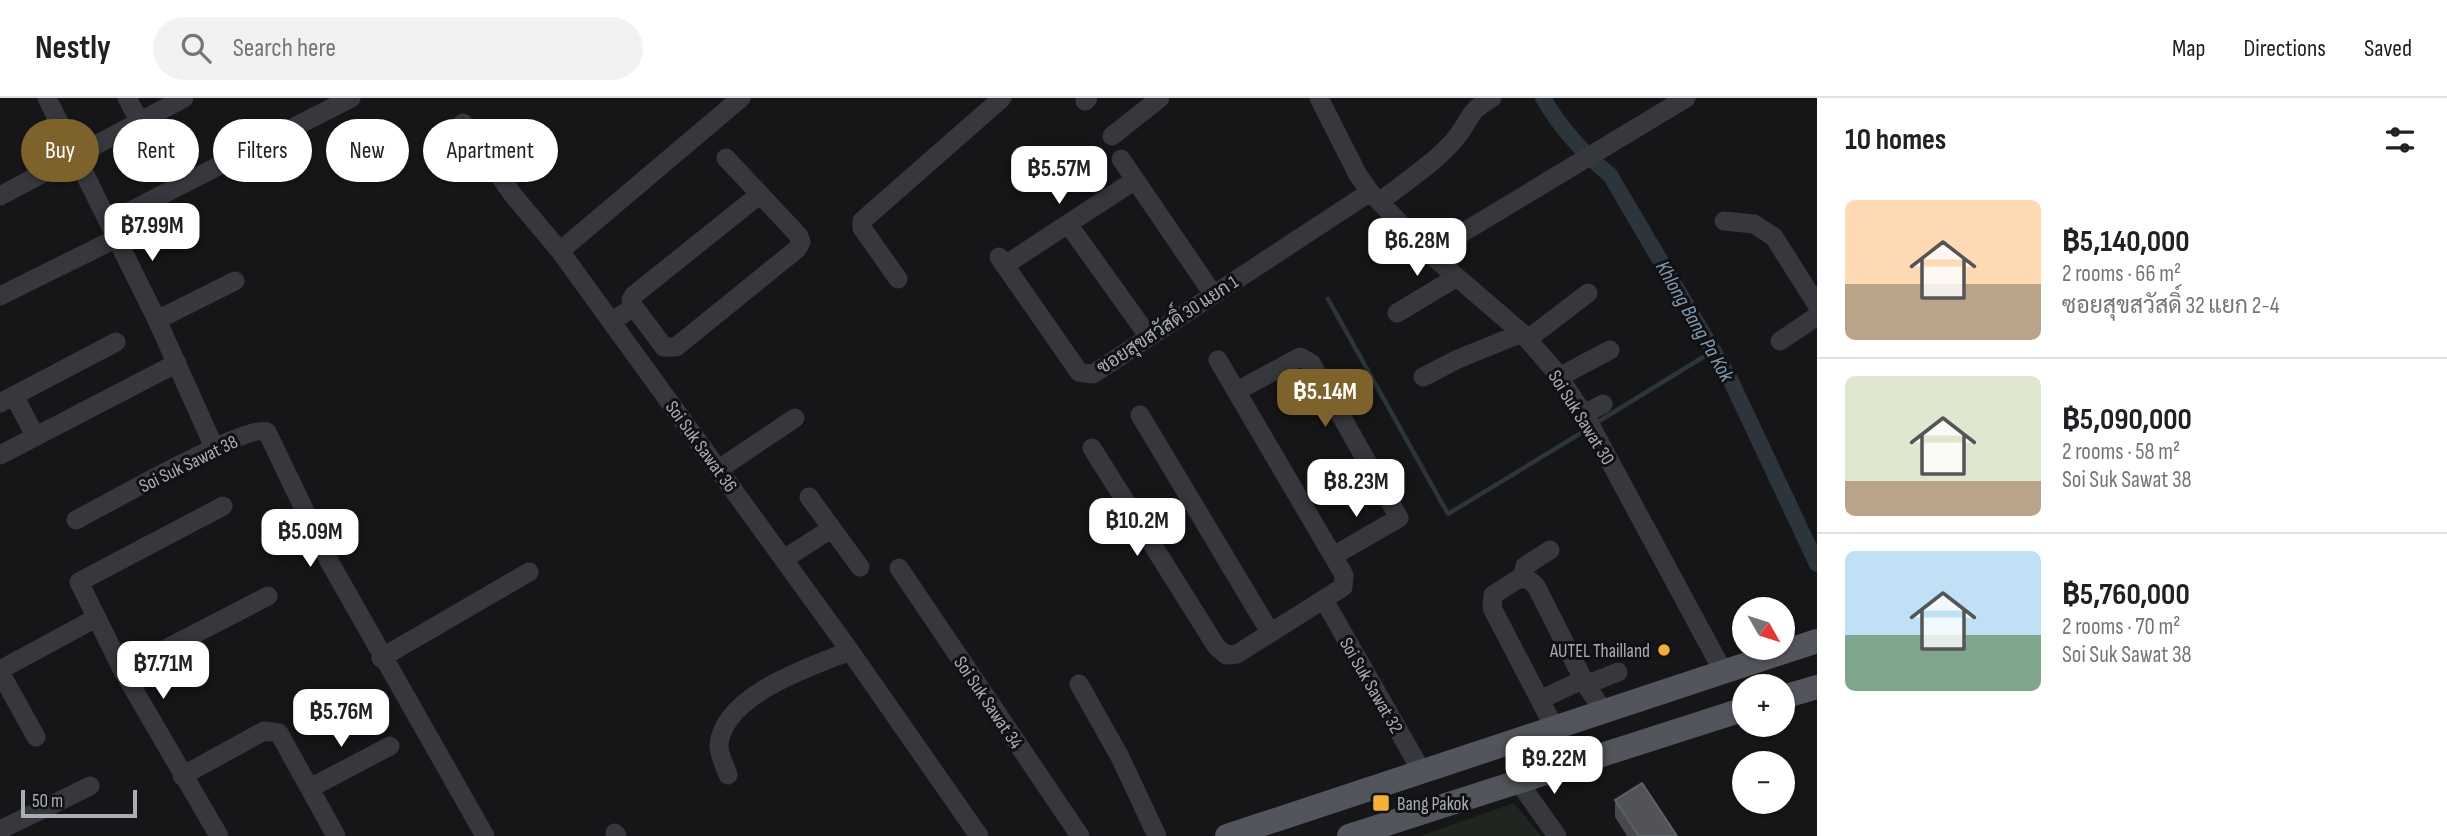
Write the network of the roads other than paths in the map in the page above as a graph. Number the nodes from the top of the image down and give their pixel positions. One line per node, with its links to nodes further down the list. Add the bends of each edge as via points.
1 (47, 98): 11 (street)
2 (127, 98): 12 (street)
3 (184, 98): 13 (street)
4 (351, 98): 26 (street)
5 (741, 98): 27 (street)
6 (1002, 98): 30 (street, via 862,221 862,228)
7 (1160, 98): 14 (street)
8 (1319, 98): 23 (street, Soi Suk Sawat 30, via 1358,175)
9 (1492, 98): 23 (street, ซอยสุขสวัสดิ์ 30 แยก 1, via 1466,118 1457,136 1439,154)
10 (1686, 98): 28 (street)
11 (57, 119)
12 (138, 119)
13 (146, 119)
14 (1112, 136)
15 (726, 158): 21 (street)
16 (1121, 159): 17 (street)
17 (1135, 180): 25 (street); 33 (street)
18 (27, 182): 22 (street)
19 (89, 182): 26 (street)
20 (504, 182): 27 (street, Soi Suk Sawat 36)
21 (759, 195): 36 (street, via 634,295); 36 (street, via 799,236 797,249 676,347 664,347)
22 (0, 196)
23 (1376, 197): 28 (street, Soi Suk Sawat 30); 33 (street, ซอยสุขสวัสดิ์ 30 แยก 1)
24 (1724, 221): 35 (street, via 1754,224 1774,237)
25 (1068, 224): 42 (street); 42 (street, ซอยสุขสวัสดิ์ 30 แยก 1, via 1002,261 1079,372 1093,374)
26 (113, 230): 34 (street); 39 (street)
27 (560, 251): 40 (street, Soi Suk Sawat 36)
28 (1429, 253): 29 (street, Soi Suk Sawat 30)
29 (1457, 277): 37 (street); 41 (street, Soi Suk Sawat 30)
30 (898, 279)
31 (235, 281): 39 (street)
32 (1588, 293): 41 (street)
33 (1213, 294): 42 (street, ซอยสุขสวัสดิ์ 30 แยก 1)
34 (0, 296)
35 (1817, 305)
36 (634, 307): 40 (street)
37 (1397, 313)
38 (1817, 316): 43 (street)
39 (157, 320): 47 (street)
40 (612, 321): 60 (street, Soi Suk Sawat 36)
41 (1525, 336): 48 (street, via 1458,359); 49 (street, Soi Suk Sawat 30)
42 (1149, 337)
43 (1780, 341)
44 (116, 342): 51 (street)
45 (1610, 350): 49 (street)
46 (1218, 360): 50 (street)
47 (177, 363): 56 (street); 57 (street)
48 (1423, 377)
49 (1559, 377): 55 (street, Soi Suk Sawat 30)
50 (1237, 391): 66 (street); 66 (street, via 1306,358 1399,518)
51 (7, 400): 56 (street)
52 (1603, 404): 55 (street)
53 (1140, 415): 75 (street)
54 (795, 418): 60 (street)
55 (1588, 422): 82 (street, Soi Suk Sawat 30)
56 (36, 436): 59 (street)
57 (214, 447): 63 (street, Soi Suk Sawat 38); 78 (street, Soi Suk Sawat 38, via 259,430 267,432)
58 (1091, 448): 75 (street, via 1216,646 1226,655 1237,654)
59 (0, 455)
60 (719, 469): 67 (street, Soi Suk Sawat 36)
61 (809, 497): 64 (street)
62 (223, 506): 74 (street, via 79,582)
63 (76, 520)
64 (831, 529): 67 (street); 68 (street)
65 (1550, 550): 71 (street, via 1525,566)
66 (1333, 556): 73 (street, via 1344,575 1343,587)
67 (784, 559): 77 (street, Soi Suk Sawat 36)
68 (860, 567)
69 (899, 568): 104 (street, Soi Suk Sawat 34)
70 (529, 572): 78 (street)
71 (1522, 579): 83 (street, via 1536,586); 87 (street, via 1493,595 1491,602)
72 (268, 596): 80 (street)
73 (1324, 600): 75 (street); 93 (street, Soi Suk Sawat 32)
74 (96, 618): 79 (street); 80 (street)
75 (1270, 632)
76 (1817, 641): 82 (main road)
77 (850, 651): 94 (street, via 746,700 725,722 718,746); 103 (street, Soi Suk Sawat 36)
78 (381, 658): 102 (street, Soi Suk Sawat 38)
79 (0, 671): 91 (street)
80 (123, 671): 95 (street)
81 (1618, 672): 83 (street)
82 (1724, 673): 88 (main road)
83 (1585, 682): 87 (street); 88 (street)
84 (1079, 684): 105 (street)
85 (1817, 687): 86 (main road)
86 (1795, 693)
87 (1540, 700): 90 (street)
88 (1604, 712): 90 (main road)
89 (1732, 713): 96 (main road)
90 (1554, 727): 93 (main road)
91 (36, 737)
92 (390, 746): 98 (street)
93 (1421, 770): 106 (main road)
94 (728, 775)
95 (182, 776): 98 (street, via 272,730 279,733); 100 (street)
96 (1518, 781): 107 (main road); 108 (street)
97 (90, 786): 99 (street)
98 (310, 788): 101 (street)
99 (0, 830)
100 (219, 836)
101 (336, 836)
102 (485, 836)
103 (979, 836)
104 (1080, 836)
105 (1157, 836)
106 (1227, 836)
107 (1349, 836)
108 (1557, 836)

